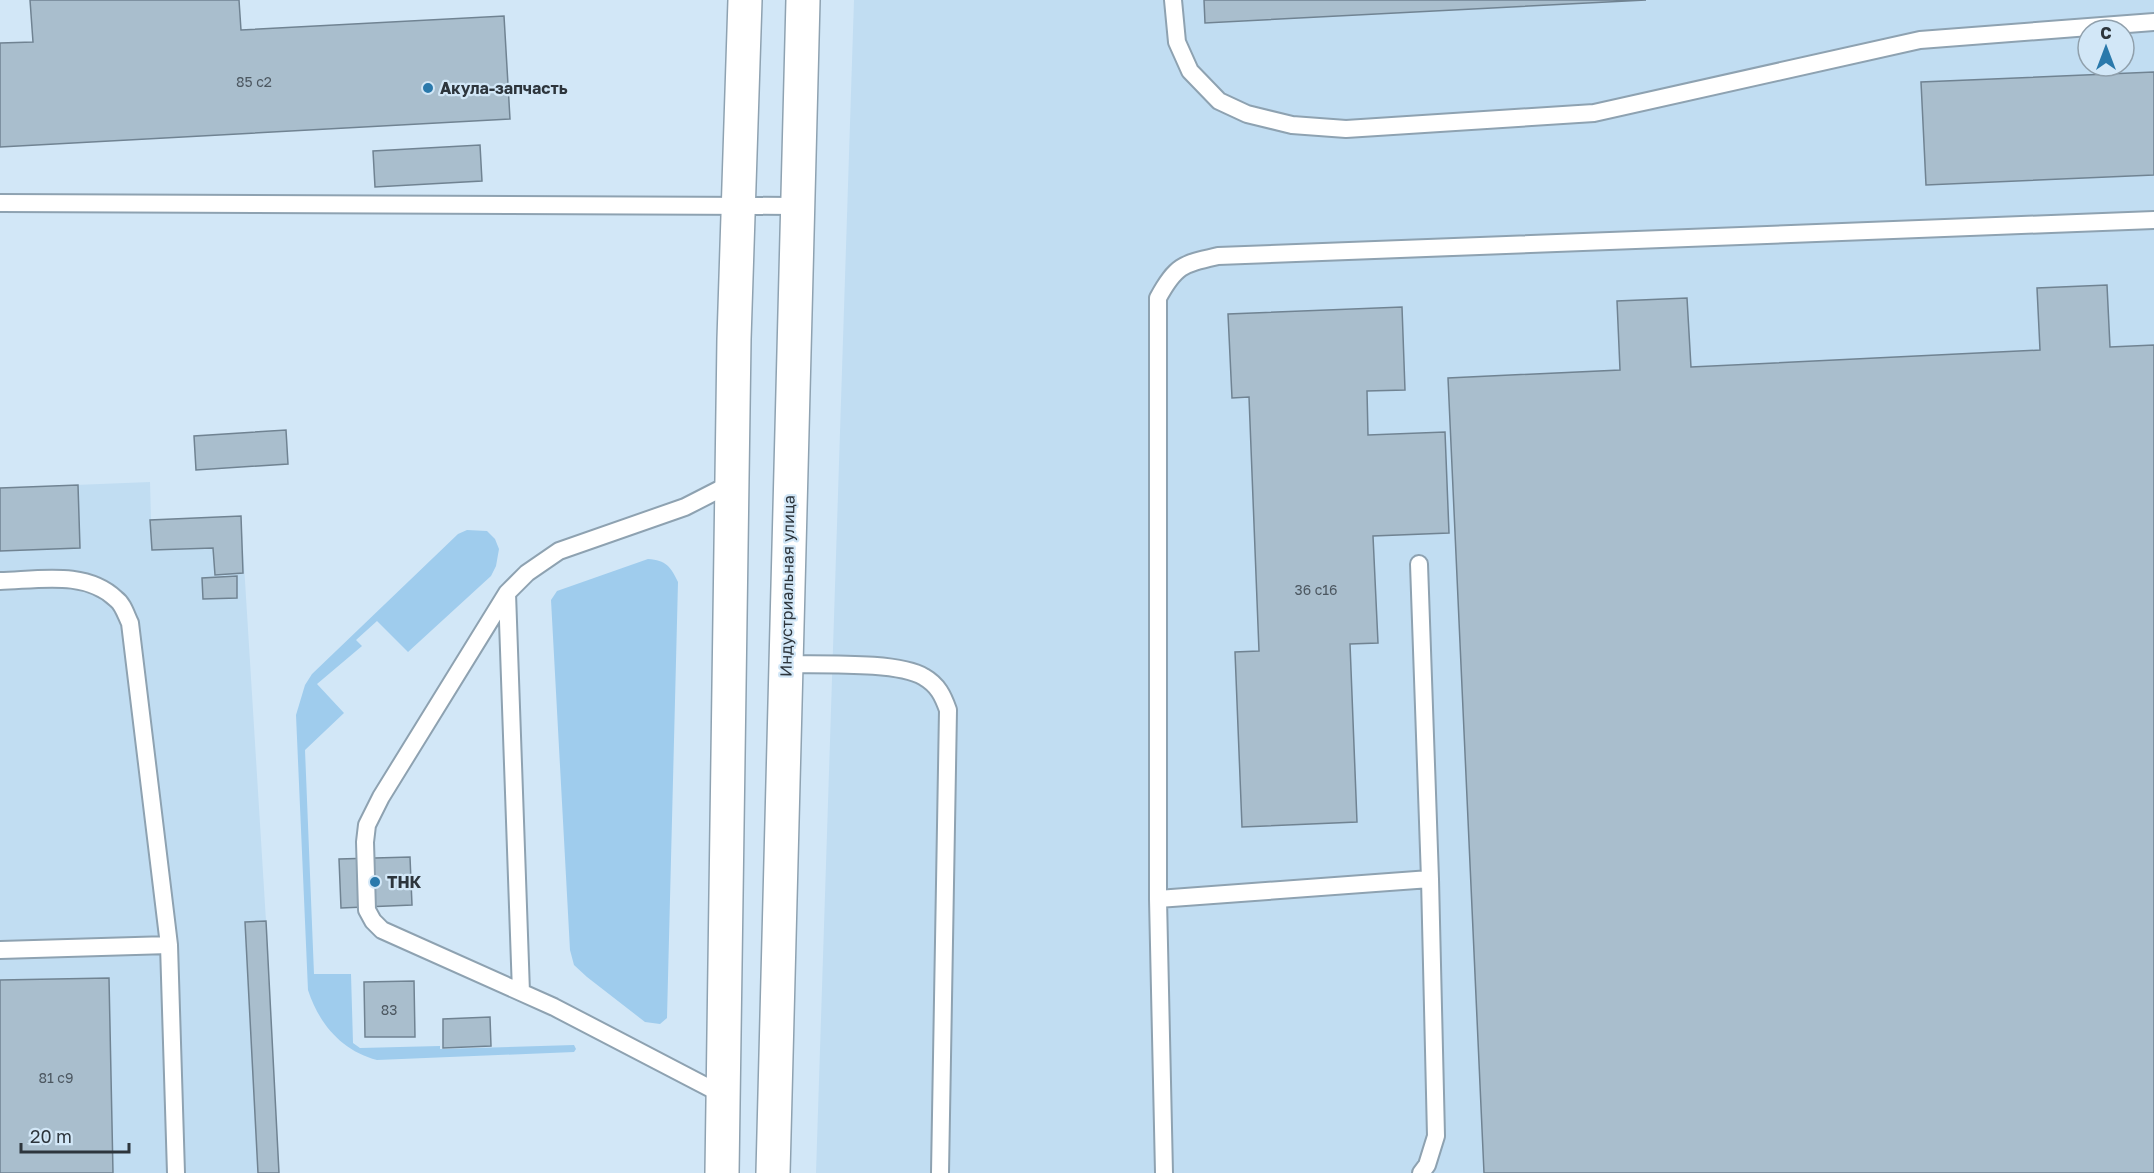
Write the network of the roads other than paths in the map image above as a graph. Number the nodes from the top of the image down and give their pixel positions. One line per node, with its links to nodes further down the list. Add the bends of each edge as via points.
1 (745, 0): 6 (main road)
2 (803, 0): 7 (main road, Индустриальная улица)
3 (1173, 0): 4 (lane, via 1177,42 1190,71 1219,101 1247,114 1292,125 1346,129 1594,112 1920,40)
4 (2154, 22)
5 (0, 203): 6 (lane)
6 (738, 206): 7 (lane); 9 (main road)
7 (796, 206): 13 (main road, Индустриальная улица)
8 (2154, 220): 15 (lane, via 1218,256 1185,264 1168,280 1158,298)
9 (732, 483): 12 (lane, via 685,507 559,551); 19 (main road)
10 (1419, 564): 14 (lane)
11 (0, 581): 16 (lane, via 81,581 102,588 118,600 130,623)
12 (507, 593): 18 (lane); 18 (lane, via 381,797 365,842 368,910 382,930)
13 (785, 664): 22 (main road, Индустриальная улица); 23 (lane, via 900,668 924,676 941,691 948,710)
14 (1430, 879): 15 (lane); 25 (lane, via 1436,1136)
15 (1158, 898): 24 (lane)
16 (169, 945): 17 (lane); 20 (lane)
17 (0, 950)
18 (522, 992): 19 (lane)
19 (723, 1095): 21 (main road)
20 (176, 1173)
21 (722, 1173)
22 (773, 1173)
23 (940, 1173)
24 (1164, 1173)
25 (1421, 1173)

